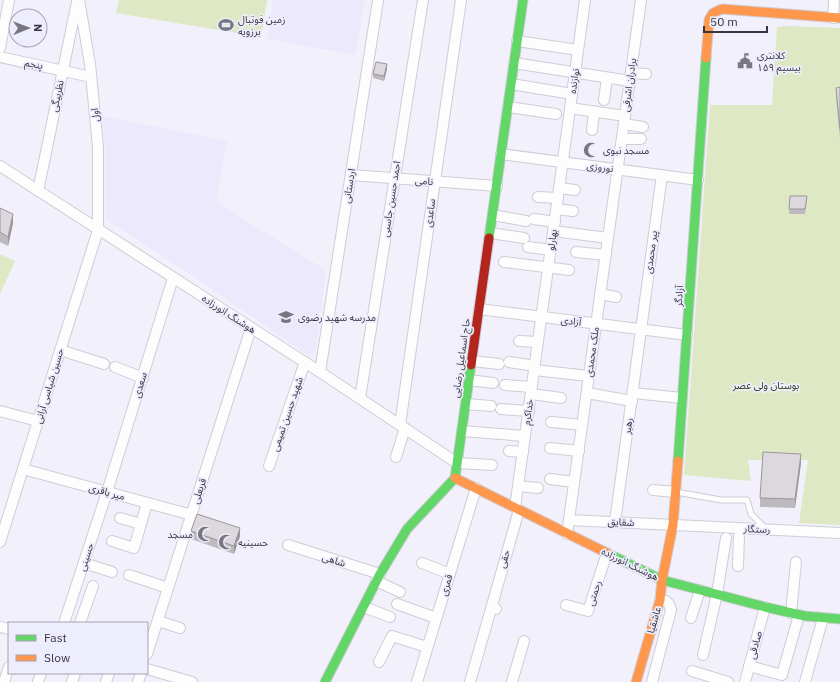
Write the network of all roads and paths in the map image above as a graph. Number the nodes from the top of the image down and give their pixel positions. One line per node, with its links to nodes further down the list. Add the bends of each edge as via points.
1 (9, 0): 12 (street)
2 (78, 0): 16 (street, نظربیگی); 19 (street, اول)
3 (378, 0): 38 (street, اردستانی)
4 (423, 0): 40 (street, احمد حسین جاسبی)
5 (461, 0): 42 (street, ساعدی)
6 (523, 0): 11 (main road, حاج اسماعیل رضایی)
7 (585, 0): 13 (street, نوازنده)
8 (641, 0): 20 (street, برادران اشرفی)
9 (834, 0): 10 (street)
10 (837, 18): 41 (main road, آزادگر, via 722,10 713,13 709,20)
11 (517, 41): 13 (street); 15 (main road, حاج اسماعیل رضایی)
12 (0, 48)
13 (578, 50): 17 (street, نوازنده)
14 (0, 57): 16 (street, پنجم)
15 (514, 63): 17 (street); 22 (main road, حاج اسماعیل رضایی)
16 (63, 70): 19 (street, پنجم); 46 (street, نظربیگی)
17 (575, 73): 21 (street); 23 (street, نوازنده)
18 (646, 74): 20 (street)
19 (91, 77): 52 (street, اول, via 98,146)
20 (630, 77): 21 (street); 29 (street, برادران اشرفی)
21 (607, 78): 24 (street)
22 (511, 84): 23 (street); 25 (main road, حاج اسماعیل رضایی)
23 (572, 94): 26 (street, نوازنده)
24 (604, 100)
25 (508, 108): 28 (street); 34 (main road, حاج اسماعیل رضایی)
26 (570, 108): 27 (street); 35 (street, نوازنده)
27 (594, 112): 29 (street); 31 (street)
28 (556, 114)
29 (624, 120): 30 (street); 32 (street, برادران اشرفی)
30 (643, 128)
31 (592, 130)
32 (622, 139): 33 (street); 37 (street, برادران اشرفی)
33 (641, 139)
34 (501, 154): 35 (street, نوروزی); 43 (main road, حاج اسماعیل رضایی)
35 (563, 162): 37 (street, نوروزی); 44 (street, بهارلو)
36 (0, 166): 46 (street, هوشنگ انورزاده)
37 (618, 169): 39 (street, نوروزی); 54 (street, ملک محمدی)
38 (351, 175): 40 (street, نامی); 78 (street, اردستانی)
39 (662, 175): 41 (street, نوروزی); 68 (street, پیر محمدی)
40 (395, 179): 42 (street, نامی); 87 (street, احمد حسین جاسبی)
41 (698, 180): 69 (main road, آزادگر)
42 (435, 181): 43 (street, نامی); 96 (street, ساعدی)
43 (497, 186): 50 (main road, حاج اسماعیل رضایی)
44 (559, 188): 45 (street); 48 (street, بهارلو)
45 (575, 190)
46 (38, 191): 52 (street, هوشنگ انورزاده)
47 (538, 197): 48 (street)
48 (557, 203): 49 (street); 51 (street, بهارلو)
49 (573, 211)
50 (493, 215): 51 (street); 53 (main road, حاج اسماعیل رضایی)
51 (554, 226): 54 (street); 55 (street, بهارلو)
52 (98, 230): 61 (street, هوشنگ انورزاده); 72 (street, حسین شیاسی آرانی)
53 (490, 233): 55 (street); 64 (main road, حاج اسماعیل رضایی)
54 (608, 238): 57 (street, ملک محمدی)
55 (551, 250): 59 (street, بهارلو)
56 (576, 252): 57 (street)
57 (606, 255): 62 (street, ملک محمدی)
58 (504, 262): 59 (street)
59 (548, 268): 60 (street); 65 (street, بهارلو)
60 (570, 270)
61 (173, 278): 67 (street, هوشنگ انورزاده); 80 (street, سعدی)
62 (600, 294): 63 (street); 66 (street, ملک محمدی)
63 (616, 297)
64 (479, 309): 65 (street, آزادی); 73 (main road, حاج اسماعیل رضایی)
65 (542, 317): 66 (street, آزادی); 71 (street, خداکرم)
66 (596, 324): 68 (street, آزادی); 79 (street, ملک محمدی)
67 (251, 328): 74 (street, هوشنگ انورزاده); 119 (street, قربعلی)
68 (641, 330): 69 (street, آزادی); 86 (street, رهبر)
69 (687, 336): 89 (main road, آزادگر)
70 (519, 341): 71 (street)
71 (538, 342): 77 (street, خداکرم)
72 (60, 350): 75 (street); 93 (street, حسین شیاسی آرانی)
73 (472, 361): 77 (street); 81 (main road, حاج اسماعیل رضایی)
74 (305, 362): 78 (street, هوشنگ انورزاده); 106 (street, شهید حسین تمیمی)
75 (104, 364)
76 (116, 367): 80 (street)
77 (535, 368): 79 (street); 84 (street, خداکرم)
78 (320, 372): 87 (street, هوشنگ انورزاده)
79 (589, 376): 85 (street, ملک محمدی)
80 (143, 378): 115 (street, سعدی)
81 (469, 380): 82 (street); 90 (main road, حاج اسماعیل رضایی)
82 (493, 383)
83 (505, 385): 84 (street)
84 (531, 390): 88 (street); 92 (street, خداکرم)
85 (587, 393): 86 (street); 95 (street, ملک محمدی)
86 (632, 397): 89 (street); 122 (street, رهبر)
87 (360, 398): 96 (street, هوشنگ انورزاده)
88 (561, 398)
89 (682, 398): 116 (main road, آزادگر)
90 (466, 404): 92 (street); 97 (main road, حاج اسماعیل رضایی)
91 (0, 411): 93 (street)
92 (529, 411): 98 (street, خداکرم)
93 (38, 422): 107 (street, حسین شیاسی آرانی)
94 (551, 422): 95 (street)
95 (582, 425): 101 (street, ملک محمدی)
96 (402, 427): 103 (street, ساعدی); 104 (street, هوشنگ انورزاده)
97 (462, 431): 98 (street); 104 (main road, حاج اسماعیل رضایی)
98 (525, 436): 102 (street, خداکرم)
99 (550, 448): 101 (street)
100 (509, 451): 102 (street)
101 (579, 451): 110 (street, ملک محمدی)
102 (523, 452): 111 (street, خداکرم)
103 (396, 457)
104 (458, 464): 105 (street); 108 (main road, حاج اسماعیل رضایی)
105 (492, 465)
106 (269, 466)
107 (23, 469): 115 (street, میر باقری); 130 (street, حسین شیاسی آرانی)
108 (456, 478): 112 (main road, هوشنگ انورزاده); 141 (main road, via 407,530)
109 (550, 479): 110 (street)
110 (574, 482): 121 (street, ملک محمدی)
111 (518, 486): 113 (street); 118 (street, خداکرم)
112 (476, 488): 118 (main road, هوشنگ انورزاده); 139 (street, قمری)
113 (538, 488)
114 (652, 490): 116 (street)
115 (107, 492): 117 (street, میر باقری); 135 (street, حسینی)
116 (676, 492): 124 (main road, آزادگر); 125 (lane, via 721,500 747,500 751,514)
117 (147, 503): 119 (street, میر باقری); 123 (street)
118 (517, 509): 127 (main road, هوشنگ انورزاده); 177 (street, حقی, via 494,609)
119 (192, 515): 144 (street, قربعلی)
120 (120, 518): 123 (street)
121 (569, 520): 122 (street, شقایق); 127 (street, ملک محمدی)
122 (615, 522): 124 (street, شقایق)
123 (141, 524): 129 (street, via 134,548)
124 (673, 525): 125 (street, رستگار); 142 (main road, آزادگر)
125 (767, 530): 126 (street, رستگار)
126 (840, 533)
127 (567, 534): 133 (main road, هوشنگ انورزاده)
128 (739, 536): 132 (street)
129 (112, 541)
130 (0, 542)
131 (288, 545): 141 (street, شاهی)
132 (738, 547): 137 (street); 147 (street, via 725,543)
133 (607, 553): 142 (main road, هوشنگ انورزاده); 150 (street, رحمتی, via 588,611)
134 (796, 562): 153 (street)
135 (84, 563): 138 (street); 160 (street, حسینی)
136 (422, 563): 139 (street)
137 (738, 566)
138 (112, 572)
139 (450, 574): 155 (street, قمری)
140 (129, 575): 144 (street)
141 (378, 578): 146 (street, شاهی); 151 (main road)
142 (662, 580): 145 (main road, هوشنگ انورزاده); 148 (main road, آزادگر)
143 (93, 586): 161 (street)
144 (168, 588): 159 (street, قربعلی)
145 (700, 590): 147 (main road, هوشنگ انورزاده); 156 (street)
146 (400, 592)
147 (717, 594): 152 (main road, هوشنگ انورزاده); 166 (street)
148 (660, 600): 179 (main road, عاشقیا); 180 (street, عاشقیا, via 669,604 670,610)
149 (397, 604): 155 (street)
150 (566, 605)
151 (364, 606): 154 (street); 175 (main road)
152 (765, 607): 153 (main road, هوشنگ انورزاده); 168 (street, صادقی)
153 (795, 614): 157 (main road, هوشنگ انورزاده); 168 (street, via 782,675)
154 (390, 617)
155 (436, 618): 164 (street, قمری)
156 (691, 618)
157 (823, 618): 158 (main road, هوشنگ انورزاده); 183 (street)
158 (840, 619)
159 (158, 621): 162 (street); 165 (street, قربعلی)
160 (64, 622)
161 (80, 622)
162 (180, 628)
163 (524, 641): 178 (street)
164 (427, 647): 167 (street, via 392,636); 176 (street, قمری)
165 (148, 651)
166 (703, 655)
167 (379, 662)
168 (749, 666): 182 (street, صادقی)
169 (148, 669): 172 (street)
170 (8, 670): 173 (street)
171 (692, 671): 181 (street)
172 (170, 679): 174 (street)
173 (4, 682)
174 (192, 682)
175 (325, 682)
176 (417, 682)
177 (470, 682)
178 (512, 682)
179 (636, 682)
180 (652, 682)
181 (728, 682)
182 (745, 682)
183 (805, 682)

